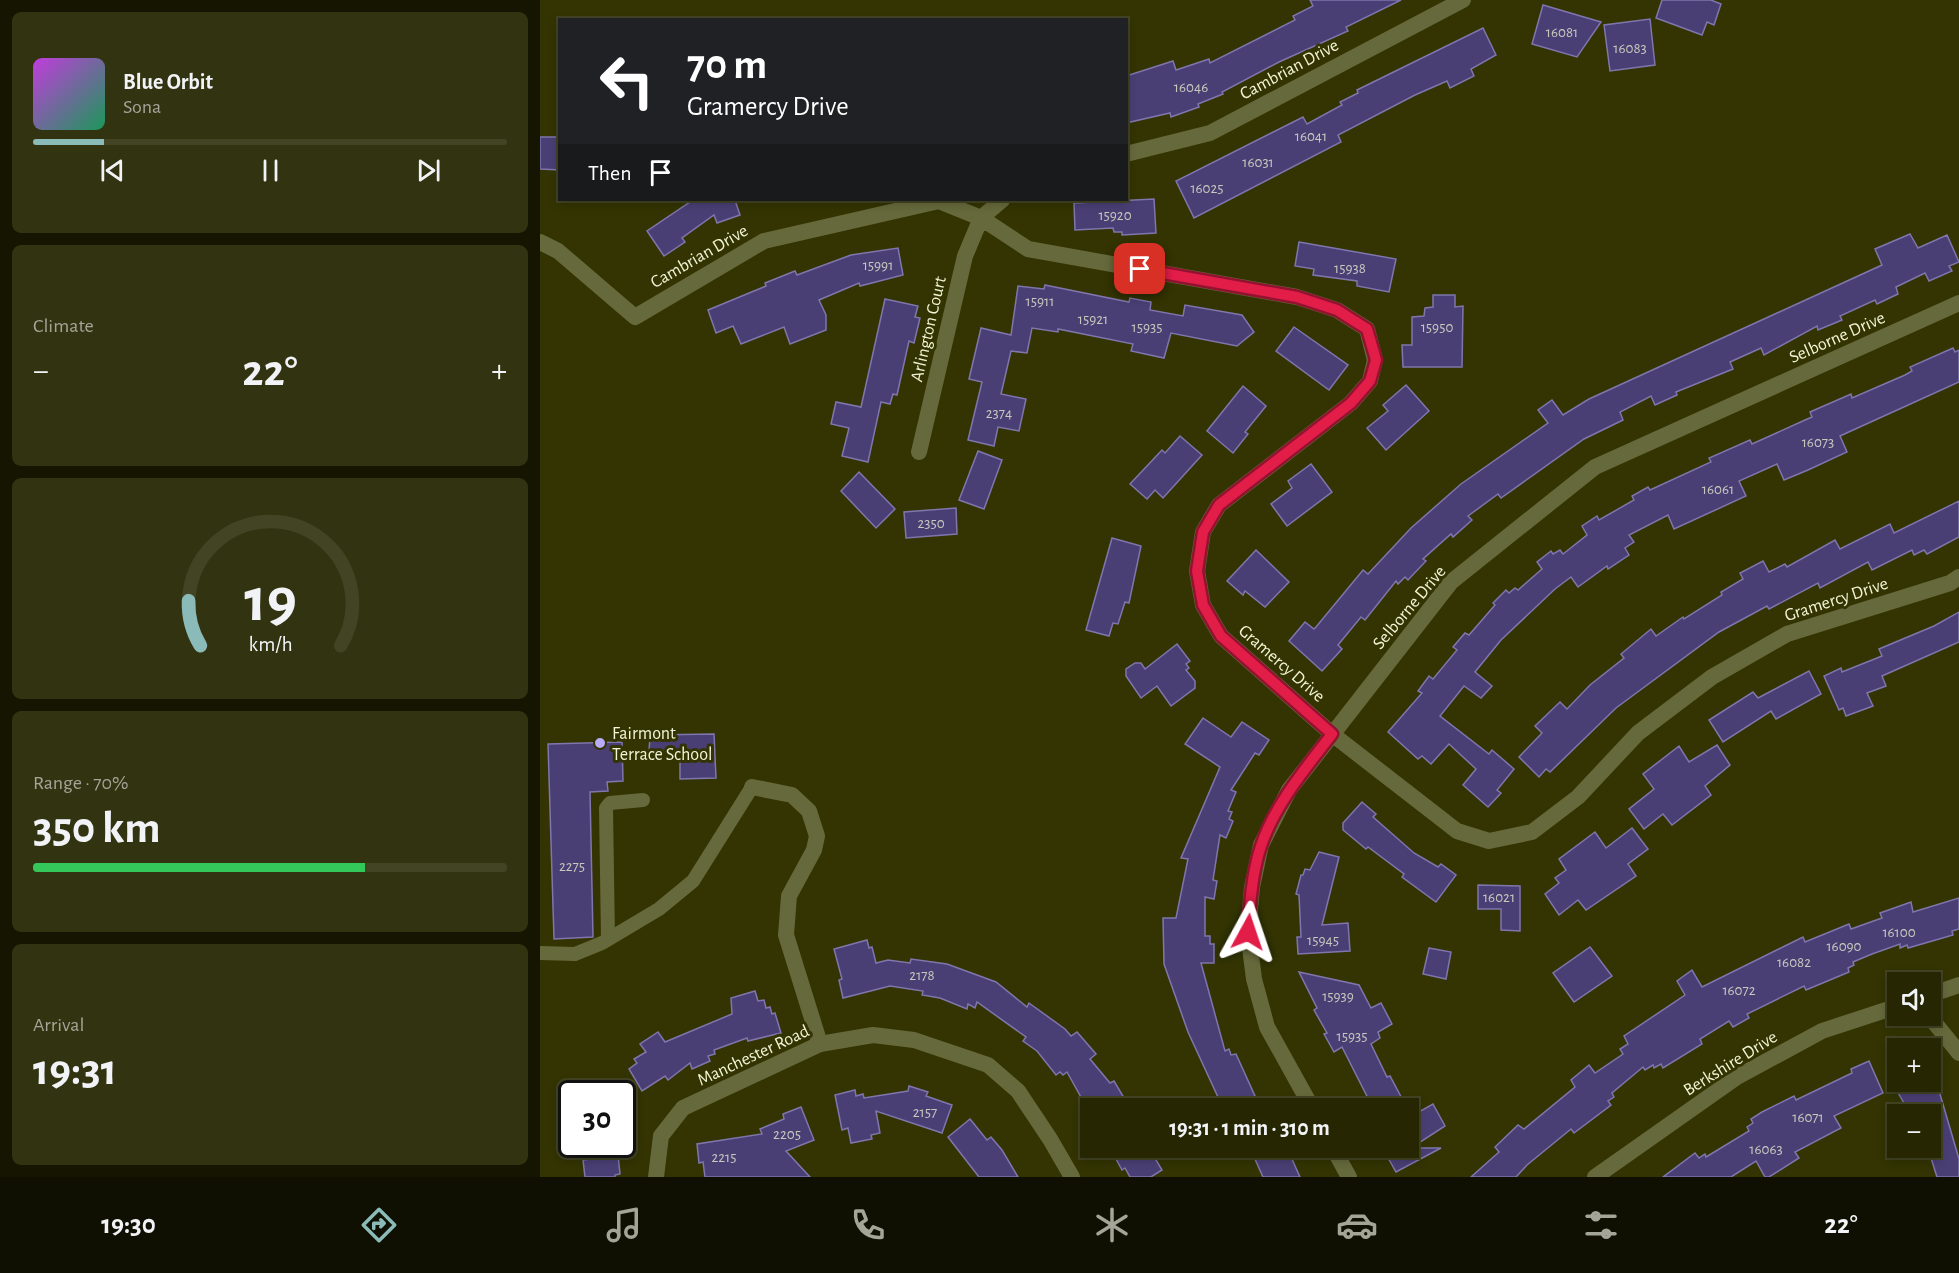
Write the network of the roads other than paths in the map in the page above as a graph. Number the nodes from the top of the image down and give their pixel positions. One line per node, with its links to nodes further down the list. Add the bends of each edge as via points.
1 (1462, 0): 2 (street, Cambrian Drive, via 1210,133)
2 (1128, 154)
3 (1001, 201): 4 (street)
4 (981, 218): 5 (street, Cambrian Drive, via 939,201 764,241 635,317 558,251); 7 (street, Arlington Court, via 965,256); 9 (street, Gramercy Drive, via 1028,249 1297,297 1337,310 1367,329 1376,360 1370,381 1351,403 1219,505 1203,532 1197,571 1203,605 1221,636)
5 (540, 242)
6 (1959, 303): 9 (street, Selborne Drive, via 1595,467 1452,582)
7 (919, 452)
8 (1959, 576): 9 (street, Gramercy Drive, via 1787,634 1712,677 1638,733 1578,797 1532,832 1489,841 1457,831)
9 (1332, 734): 20 (street, Selborne Drive, via 1289,790 1261,845 1248,932 1254,979 1267,1027)
10 (752, 787): 12 (lane, via 693,881 659,909); 18 (street, via 792,795 809,811 817,836 814,850 789,896 786,935)
11 (643, 800): 12 (lane, via 610,803 606,808)
12 (608, 939): 13 (lane, via 575,954)
13 (540, 952)
14 (1959, 985): 15 (street)
15 (1941, 991)
16 (1887, 1009): 25 (street, Berkshire Drive, via 1822,1030 1737,1077)
17 (1937, 1026): 19 (street)
18 (820, 1044): 22 (street, Manchester Road, via 683,1108 661,1136); 23 (street, Manchester Road, via 873,1035 914,1040 988,1065 1018,1091)
19 (1959, 1053)
20 (1306, 1098)
21 (1339, 1158): 24 (street)
22 (656, 1177)
23 (1071, 1177)
24 (1349, 1177)
25 (1595, 1177)

